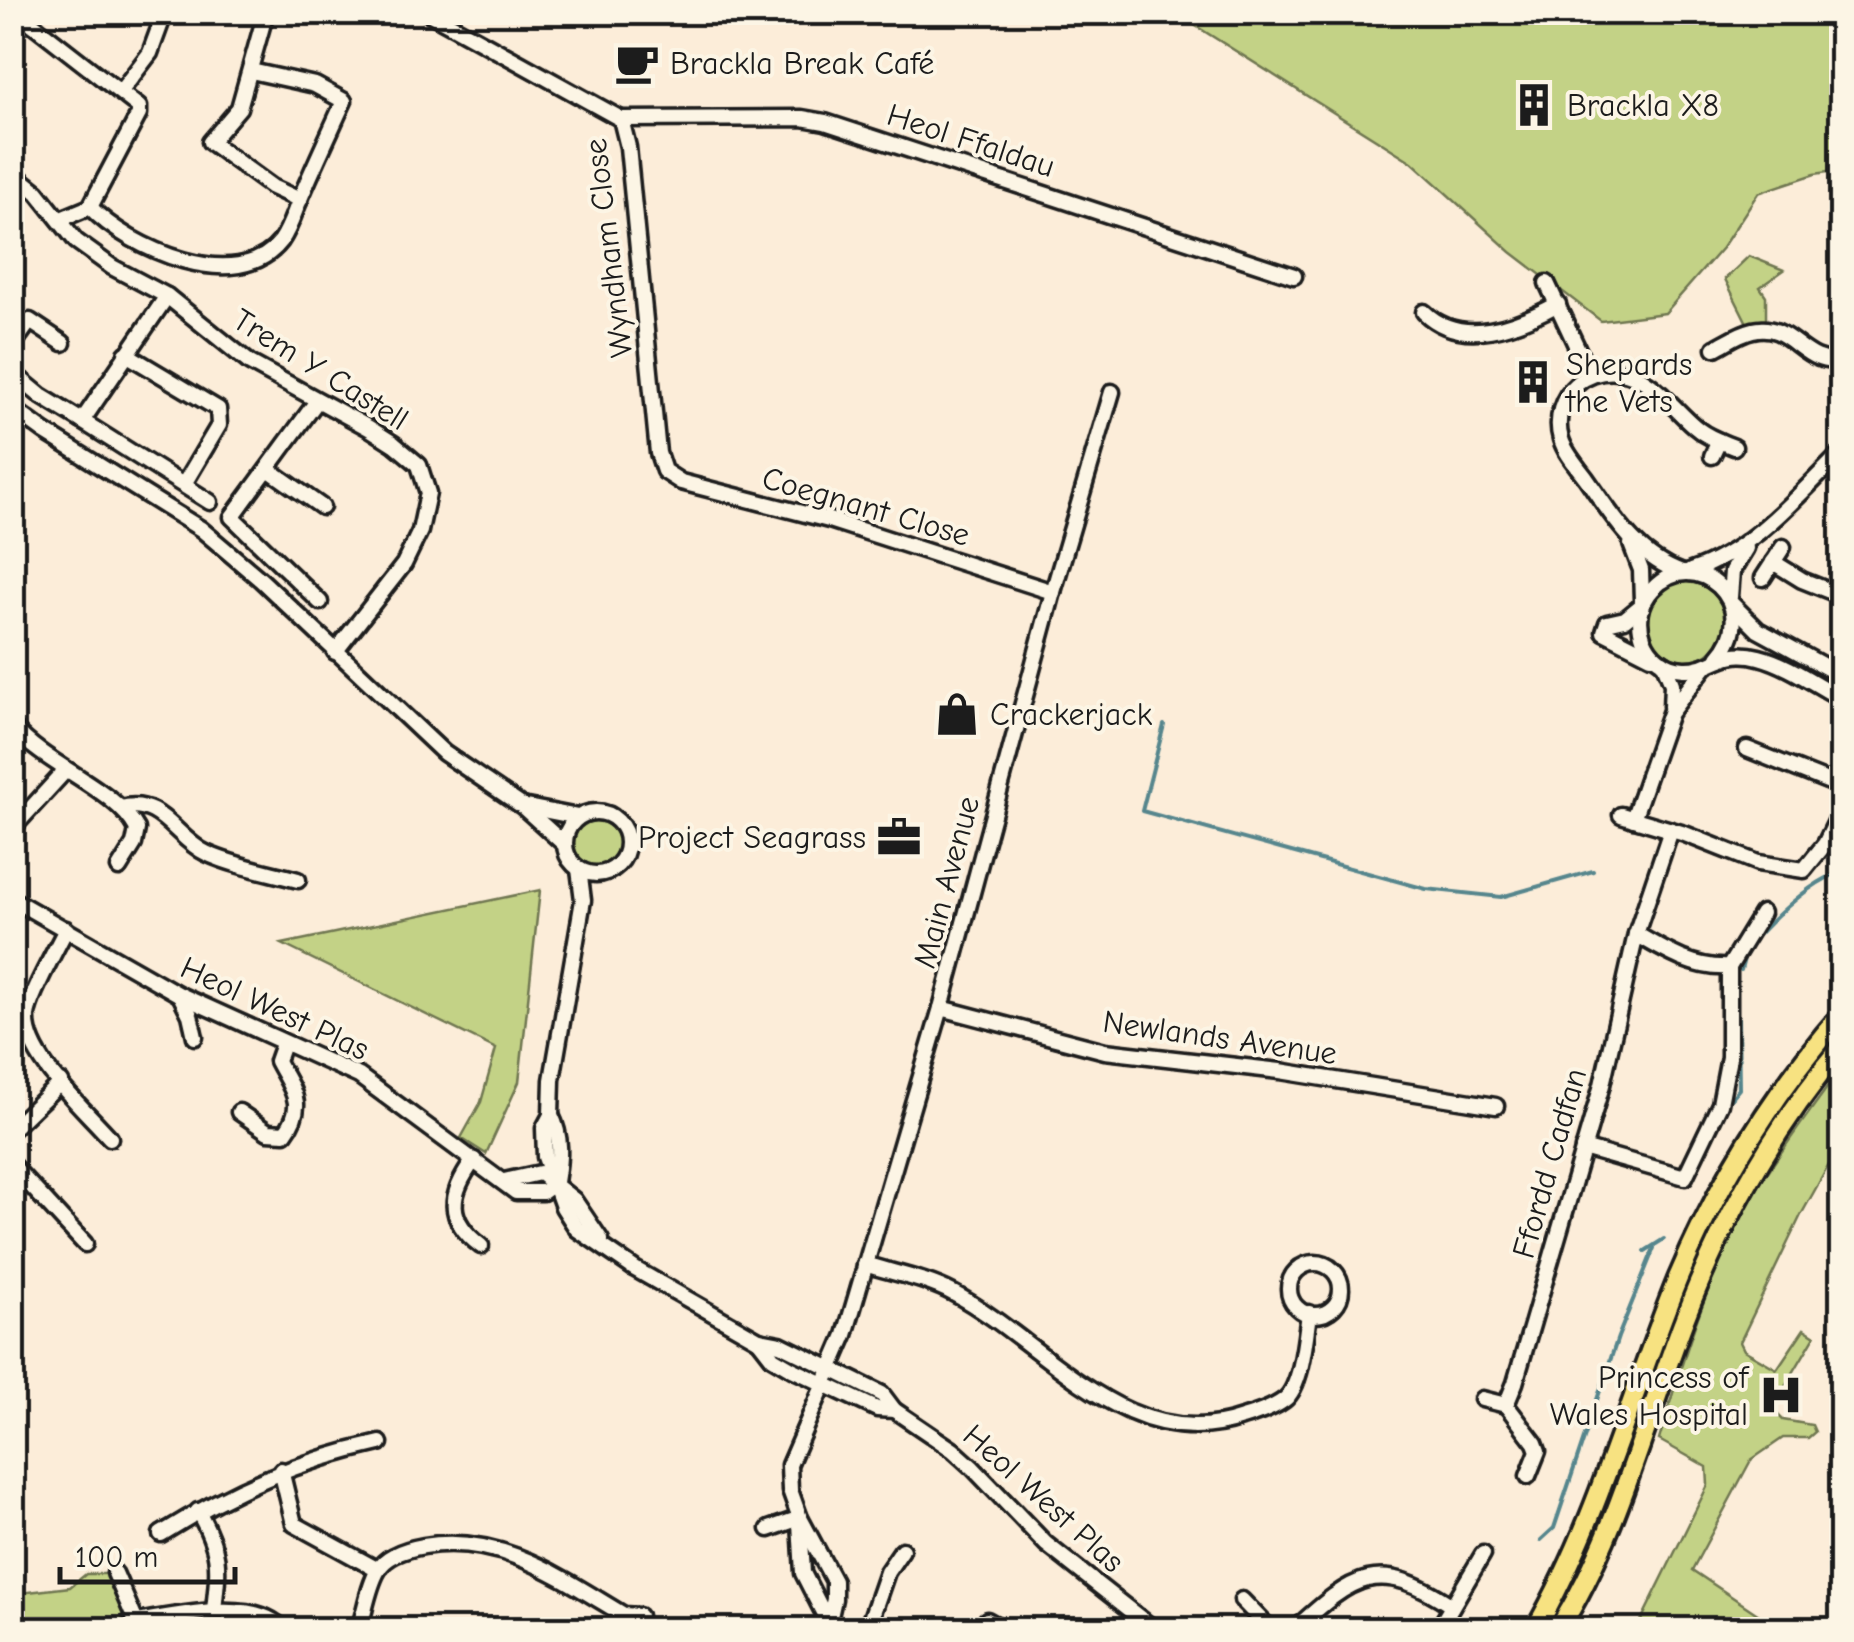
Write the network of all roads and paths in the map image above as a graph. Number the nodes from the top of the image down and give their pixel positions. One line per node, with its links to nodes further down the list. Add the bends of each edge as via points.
1 (18, 12): 6 (street)
2 (165, 12): 6 (street, via 150,53)
3 (266, 12): 5 (street)
4 (427, 12): 7 (street, Wyndham Close)
5 (251, 71): 9 (street, via 239,108 210,142); 9 (street, via 315,85 344,101)
6 (121, 91): 10 (street, via 139,114)
7 (621, 119): 12 (street, Heol Ffaldau, via 825,122); 31 (street, Wyndham Close)
8 (12, 172): 11 (street, Trem Y Castell)
9 (300, 200): 10 (street, via 271,252 200,266 115,230)
10 (90, 207): 11 (street)
11 (61, 219): 14 (street, Trem Y Castell, via 76,241)
12 (1294, 276)
13 (1547, 283): 15 (street)
14 (167, 296): 20 (street); 25 (street, Trem Y Castell, via 250,364)
15 (1558, 304): 16 (street, via 1505,329 1443,327); 23 (street)
16 (1424, 312)
17 (63, 343): 18 (street, via 30,321)
18 (12, 346)
19 (1724, 349): 21 (street, via 1752,330 1772,329 1814,358)
20 (126, 354): 27 (street); 32 (street, via 218,409 219,425)
21 (1842, 359)
22 (12, 372): 27 (street)
23 (1590, 375): 29 (street, via 1616,371 1641,380 1698,430 1726,444); 35 (street, via 1563,402 1561,439)
24 (1112, 392): 41 (street, Main Avenue)
25 (317, 400): 30 (street); 46 (street, Trem Y Castell, via 419,465 428,494 404,564)
26 (12, 408): 46 (street, via 201,529)
27 (82, 420): 32 (street)
28 (1842, 452): 36 (street)
29 (1712, 456)
30 (268, 470): 34 (street); 43 (street, via 232,516)
31 (664, 472): 41 (street, Coegnant Close)
32 (184, 484): 33 (street)
33 (210, 502)
34 (322, 507)
35 (1626, 534): 39 (street, via 1650,557); 45 (street, via 1640,570)
36 (1752, 539): 39 (street, via 1720,561); 44 (street, via 1732,571)
37 (1783, 547): 38 (street)
38 (1774, 562): 40 (street); 42 (street)
39 (1685, 573): 44 (street, via 1715,582); 45 (street, via 1660,582)
40 (1763, 578)
41 (1053, 592): 74 (street, Main Avenue)
42 (1842, 596)
43 (320, 602)
44 (1731, 602): 48 (street, via 1735,631); 49 (street, via 1758,630)
45 (1642, 605): 47 (street, via 1641,634); 47 (street, via 1604,632)
46 (335, 652): 56 (street, via 444,753)
47 (1660, 660): 48 (street, via 1684,669); 51 (street, via 1673,692)
48 (1714, 660): 50 (street, via 1762,658); 51 (street)
49 (1842, 676)
50 (1842, 699)
51 (1670, 713): 61 (street, via 1627,817)
52 (18, 739): 54 (street)
53 (1748, 749): 55 (street)
54 (65, 771): 57 (street); 60 (street)
55 (1842, 787)
56 (522, 806): 59 (street); 62 (street)
57 (120, 808): 63 (street, via 138,830); 66 (street, via 137,803 205,853)
58 (1842, 809): 61 (street, via 1804,870 1758,862)
59 (578, 817): 62 (street); 65 (street, via 608,814 623,828 623,858)
60 (12, 829)
61 (1671, 830): 71 (street, Ffordd Cadfan)
62 (564, 844): 64 (street)
63 (119, 868)
64 (579, 870): 65 (street); 68 (street)
65 (604, 873): 68 (street)
66 (298, 880)
67 (12, 899): 70 (street, Heol West Plas)
68 (582, 900): 87 (street, via 552,1080 560,1156)
69 (1762, 913): 72 (street)
70 (66, 929): 73 (street, Heol West Plas); 79 (street, via 26,1012 30,1039)
71 (1636, 934): 72 (street, via 1673,956); 84 (street, Ffordd Cadfan)
72 (1729, 967): 84 (street, via 1730,1057 1720,1104 1685,1177)
73 (180, 995): 76 (street); 77 (street, Heol West Plas)
74 (941, 1008): 80 (street, Newlands Avenue, via 1104,1051); 90 (street, Main Avenue)
75 (1842, 1014): 125 (main road, via 1742,1152 1699,1234 1565,1578)
76 (195, 1037)
77 (283, 1044): 81 (street, via 277,1062 298,1102 296,1118 285,1133 268,1132); 85 (street, Heol West Plas, via 359,1076)
78 (1842, 1047): 126 (main road, via 1758,1164 1723,1230 1580,1596)
79 (60, 1082): 82 (street); 83 (street)
80 (1496, 1106)
81 (238, 1112)
82 (12, 1130)
83 (111, 1136)
84 (1583, 1148): 96 (street, Ffordd Cadfan)
85 (474, 1160): 87 (street, Heol West Plas, via 504,1181 540,1173); 89 (street, via 456,1189 454,1208 466,1234)
86 (12, 1165): 88 (street)
87 (556, 1183): 92 (street, Heol West Plas, via 577,1228)
88 (85, 1245)
89 (482, 1246)
90 (866, 1264): 91 (street, via 951,1292 1114,1405 1151,1422 1216,1428 1287,1398); 93 (street, Main Avenue)
91 (1309, 1314)
92 (759, 1340): 93 (street, Heol West Plas); 94 (street, Heol West Plas, via 772,1358)
93 (831, 1368): 94 (street, Main Avenue); 97 (street, Heol West Plas, via 882,1394)
94 (824, 1383): 97 (street, Heol West Plas, via 877,1409); 102 (street, Main Avenue, via 789,1465)
95 (1482, 1400): 96 (street)
96 (1506, 1405): 100 (street, via 1538,1451)
97 (894, 1410): 121 (street, Heol West Plas, via 953,1450 1046,1544)
98 (380, 1444): 99 (street)
99 (281, 1470): 101 (street); 107 (street, via 294,1524)
100 (1528, 1476)
101 (198, 1511): 104 (street); 111 (street, via 216,1543)
102 (800, 1518): 103 (street); 113 (street, via 802,1573); 113 (street, via 834,1581)
103 (768, 1529)
104 (161, 1534)
105 (902, 1550): 118 (street)
106 (1483, 1554): 110 (street)
107 (378, 1570): 116 (street); 117 (street, via 410,1548 434,1544 509,1552 624,1615 639,1616)
108 (116, 1574): 112 (street)
109 (1242, 1600): 122 (street)
110 (1452, 1606): 123 (street, via 1423,1586 1373,1578 1334,1593); 124 (street)
111 (216, 1611): 112 (street); 114 (street); 115 (street, via 260,1615)
112 (136, 1626)
113 (828, 1626)
114 (217, 1630)
115 (284, 1630)
116 (359, 1630)
117 (640, 1630)
118 (867, 1630)
119 (982, 1630): 120 (street, via 987,1620)
120 (1005, 1630)
121 (1155, 1630)
122 (1271, 1630)
123 (1294, 1630)
124 (1438, 1630)
125 (1535, 1630)
126 (1558, 1630)

